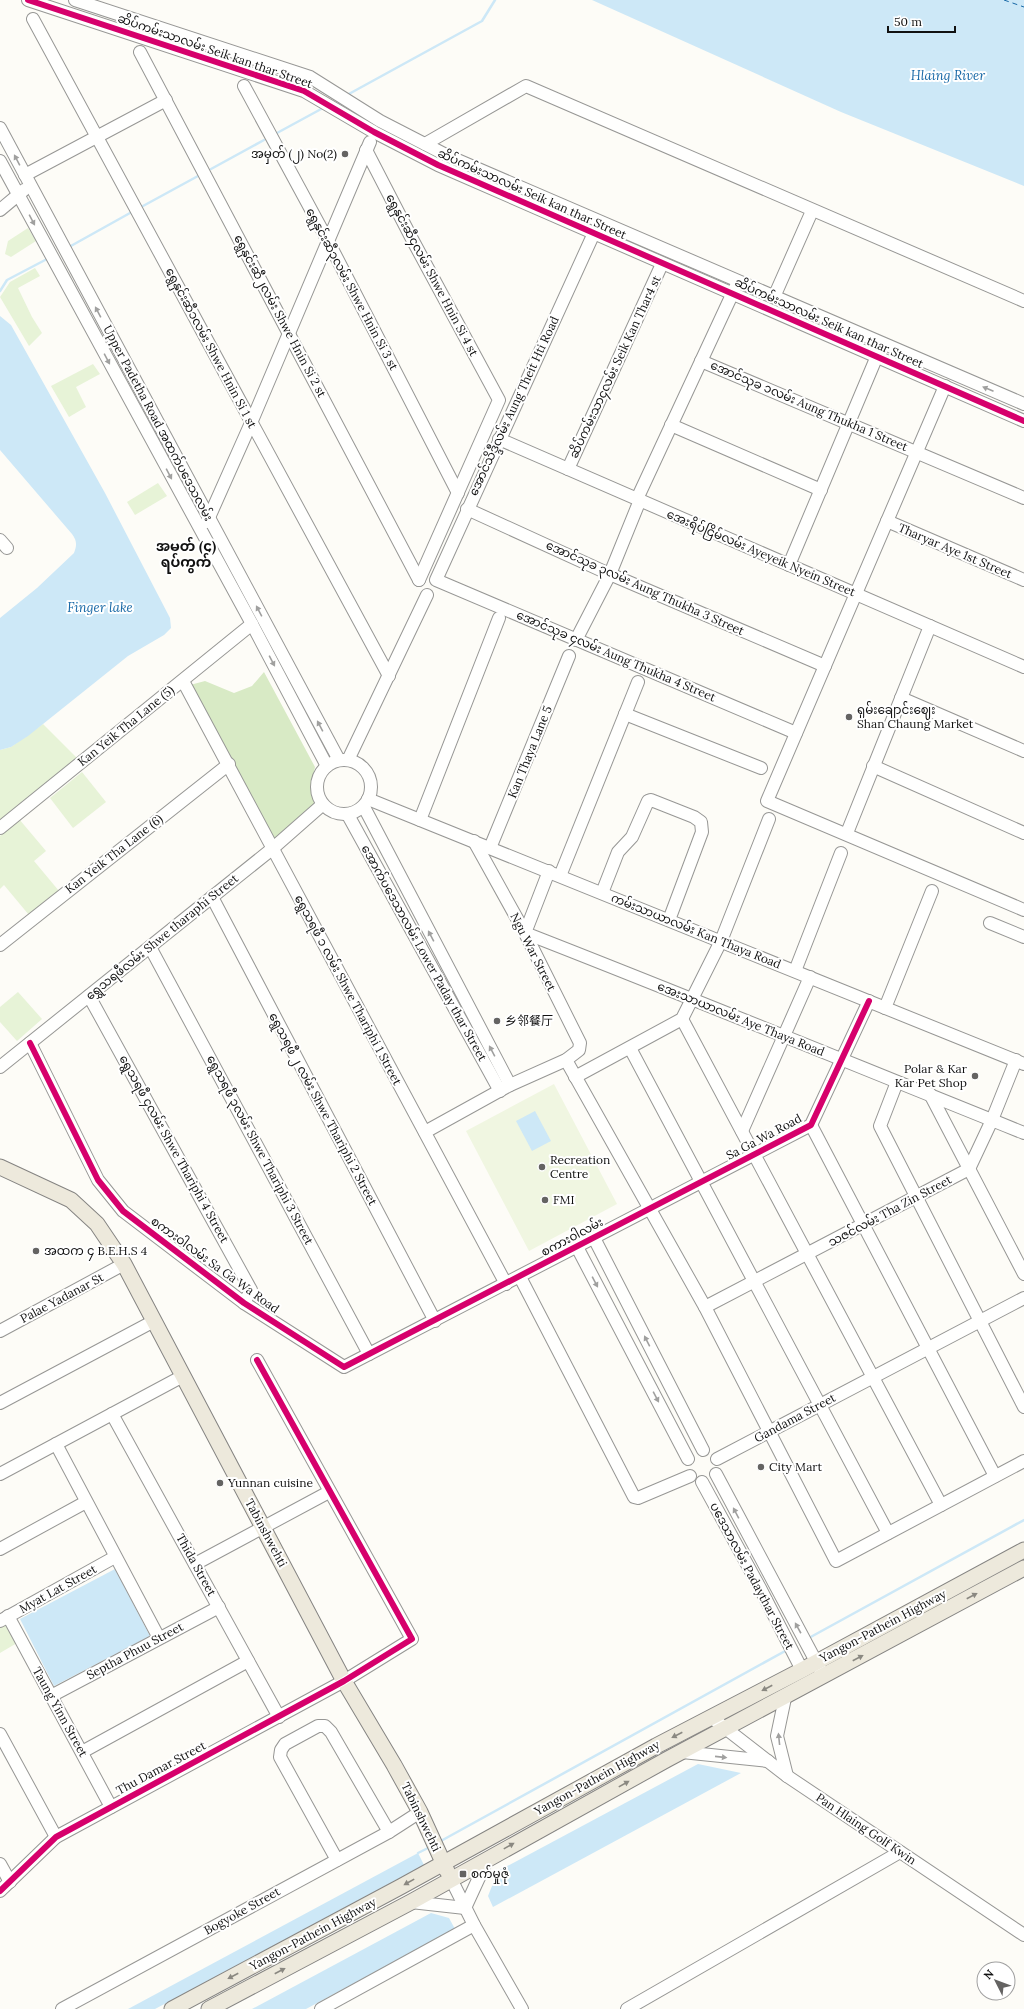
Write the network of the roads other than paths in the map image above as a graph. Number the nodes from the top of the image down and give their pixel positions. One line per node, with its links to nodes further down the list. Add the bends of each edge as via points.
1 (28, 0): 15 (street, ဆိပ်ကမ်းသာလမ်း Seik kan thar Street, via 304,91 374,132 438,165)
2 (75, 0): 9 (street, ဆိပ်ကမ်းသာလမ်း Seik kan thar Street, via 310,77 380,121)
3 (33, 19): 8 (street, ရွေနှင်းဆီ၁လမ်း Shwe Hnin Si 1 st)
4 (140, 52): 6 (street, ရွေနှင်းဆီ၂လမ်း Shwe Hnin Si 2 st)
5 (244, 86): 16 (street, ရွေနှင်းဆီ၃လမ်း Shwe Hnin Si 3 st)
6 (166, 100): 8 (street); 22 (street, ရွေနှင်းဆီ၂လမ်း Shwe Hnin Si 2 st)
7 (0, 128): 11 (street, Upper Padetha Road အထက်ပဒေသလမ်း, one-way to 7)
8 (97, 138): 11 (street); 28 (street, ရွေနှင်းဆီ၁လမ်း Shwe Hnin Si 1 st)
9 (424, 144): 14 (street, via 526,86); 18 (street, ဆိပ်ကမ်းသာလမ်း Seik kan thar Street)
10 (0, 161): 12 (street)
11 (27, 180): 12 (street); 39 (street, Upper Padetha Road အထက်ပဒေသလမ်း, one-way to 11)
12 (18, 195): 13 (street); 41 (street, one-way to 41)
13 (0, 210)
14 (812, 211): 20 (street); 21 (street)
15 (594, 233): 17 (street, ဆိပ်ကမ်းသာလမ်း Seik kan thar Street); 31 (street, အောင်သိဒ္ဒီလမ်း Aung Theit Hti Road)
16 (328, 241): 22 (street); 35 (street, ရွေနှင်းဆီ၃လမ်း Shwe Hnin Si 3 st); 35 (street, ရွေနှင်းဆီ၄လမ်း Shwe Hnin Si 4 st, via 368,146 412,239 500,400)
17 (662, 264): 19 (street, ဆိပ်ကမ်းသာလမ်း Seik kan thar Street); 33 (street, ဆိပ်ကမ်းသာ၄လမ်း Seik Kan Thar4 st)
18 (738, 281): 19 (street); 20 (street, ဆိပ်ကမ်းသာလမ်း Seik kan thar Street)
19 (733, 293): 23 (street, ဆိပ်ကမ်းသာလမ်း Seik kan thar Street); 24 (street)
20 (774, 296): 26 (street, ဆိပ်ကမ်းသာလမ်း Seik kan thar Street, one-way to 20)
21 (1024, 301)
22 (289, 332): 28 (street); 35 (street, ရွေနှင်းဆီ၂လမ်း Shwe Hnin Si 2 st, via 419,580)
23 (877, 356): 25 (street, ဆိပ်ကမ်းသာလမ်း Seik kan thar Street); 29 (street)
24 (701, 361): 29 (street, အောင်သုခ ၁လမ်း Aung Thukha 1 Street); 30 (street)
25 (945, 386): 27 (street, ဆိပ်ကမ်းသာလမ်း Seik kan thar Street); 32 (street)
26 (1024, 404)
27 (1024, 421)
28 (251, 423): 39 (street); 55 (street, ရွေနှင်းဆီ၁လမ်း Shwe Hnin Si 1 st)
29 (849, 423): 32 (street, အောင်သုခ ၁လမ်း Aung Thukha 1 Street); 34 (street)
30 (671, 425): 34 (street); 37 (street)
31 (499, 439): 33 (street, အေးရိပ်ငြိမ်လမ်း Ayeyeik Nyein Street); 38 (street, အောင်သိဒ္ဒီလမ်း Aung Theit Hti Road)
32 (916, 452): 36 (street, အောင်သုခ ၁လမ်း Aung Thukha 1 Street); 40 (street)
33 (568, 469): 37 (street, အေးရိပ်ငြိမ်လမ်း Ayeyeik Nyein Street)
34 (820, 490): 42 (street)
35 (458, 493)
36 (1024, 498)
37 (638, 500): 42 (street, အေးရိပ်ငြိမ်လမ်း Ayeyeik Nyein Street); 43 (street)
38 (467, 509): 43 (street, အောင်သုခ ၃လမ်း Aung Thukha 3 Street); 44 (street, အောင်သိဒ္ဒီလမ်း Aung Theit Hti Road)
39 (209, 517): 41 (street); 62 (street, Upper Padetha Road အထက်ပဒေသလမ်း, one-way to 39)
40 (887, 521): 45 (street, Tharyar Aye 1st Street); 47 (street)
41 (201, 534): 49 (street)
42 (789, 565): 47 (street, အေးရိပ်ငြိမ်လမ်း Ayeyeik Nyein Street)
43 (610, 574): 51 (street); 53 (street, အောင်သုခ ၃လမ်း Aung Thukha 3 Street)
44 (436, 580): 51 (street, အောင်သုခ ၄လမ်း Aung Thukha 4 Street)
45 (1024, 580)
46 (427, 594): 55 (street)
47 (856, 594): 50 (street, အေးရိပ်ငြိမ်လမ်း Ayeyeik Nyein Street); 53 (street)
48 (499, 618): 71 (street)
49 (252, 624): 56 (street, Kan Yeik Tha Lane (5)); 64 (street, one-way to 64)
50 (930, 626): 54 (street, အေးရိပ်ငြိမ်လမ်း Ayeyeik Nyein Street); 58 (street)
51 (576, 640): 60 (street, အောင်သုခ ၄လမ်း Aung Thukha 4 Street)
52 (569, 656): 76 (street, Kan Thaya Lane 5)
53 (824, 666): 60 (street)
54 (1024, 667)
55 (389, 676): 62 (street)
56 (183, 681): 63 (street, ရွေသရဖီ ၁ လမ်း Shwe Thariphi 1 Street); 72 (street, Kan Yeik Tha Lane (5))
57 (638, 682): 59 (street)
58 (901, 698): 61 (street); 65 (street)
59 (625, 714): 66 (street); 79 (street)
60 (796, 733): 73 (street, via 767,801)
61 (1024, 751)
62 (344, 760): 64 (street); 67 (street, via 358,763 370,778 372,787)
63 (229, 764): 77 (street, ရွေသရဖီ ၁ လမ်း Shwe Thariphi 1 Street); 89 (street, Kan Yeik Tha Lane (6))
64 (327, 766): 68 (street, via 317,782 317,792)
65 (874, 766): 73 (street); 74 (street)
66 (761, 768)
67 (366, 803): 69 (street); 71 (street, ကမ်းသာယာလမ်း Kan Thaya Road); 107 (street, အောက်ပဒေသာလမ်း Lower Paday thar Street, one-way to 67)
68 (322, 805): 69 (street, via 334,813); 77 (street, ရွှေသရဖီလမ်း Shwe tharaphi Street)
69 (348, 815): 107 (street, အောက်ပဒေသာလမ်း Lower Paday thar Street)
70 (769, 819): 88 (street)
71 (420, 820): 75 (street, ကမ်းသာယာလမ်း Kan Thaya Road)
72 (0, 828)
73 (847, 833): 83 (street)
74 (1024, 833)
75 (474, 841): 76 (street, ကမ်းသာယာလမ်း Kan Thaya Road); 86 (street, Ngu War Street)
76 (490, 848): 79 (street, ကမ်းသာယာလမ်း Kan Thaya Road)
77 (272, 849): 82 (street, ရွှေသရဖီလမ်း Shwe tharaphi Street); 112 (street, ရွေသရဖီ ၁ လမ်း Shwe Thariphi 1 Street)
78 (842, 853): 91 (street)
79 (554, 874): 81 (street, ကမ်းသာယာလမ်း Kan Thaya Road); 86 (street)
80 (932, 891): 96 (street)
81 (602, 893): 84 (street, ကမ်းသာယာလမ်း Kan Thaya Road); 84 (street, via 618,852 632,837 648,801 694,817 701,822 702,832)
82 (212, 897): 90 (street, ရွှေသရဖီလမ်း Shwe tharaphi Street); 133 (street, ရွေသရဖီ ၂ လမ်း Shwe Thariphi 2 Street)
83 (1024, 910)
84 (669, 920): 88 (street, ကမ်းသာယာလမ်း Kan Thaya Road)
85 (990, 922): 87 (street)
86 (525, 933): 94 (street, အေးသာယာလမ်း Aye Thaya Road); 102 (street, Ngu War Street, via 580,1043 579,1050)
87 (1024, 937)
88 (721, 941): 91 (street, ကမ်းသာယာလမ်း Kan Thaya Road); 94 (street)
89 (0, 945)
90 (150, 947): 93 (street, ရွှေသရဖီလမ်း Shwe tharaphi Street); 137 (street, ရွေသရဖီ ၃လမ်း Shwe Thariphi 3 Street)
91 (795, 971): 92 (street, ကမ်းသာယာလမ်း Kan Thaya Road)
92 (810, 977): 95 (street, ကမ်းသာယာလမ်း Kan Thaya Road); 98 (street)
93 (89, 996): 99 (street, ရွှေသရဖီလမ်း Shwe tharaphi Street); 130 (street, ရွေသရဖီ ၄လမ်း Shwe Thariphi 4 Street, via 251,1290)
94 (693, 999): 97 (street); 98 (street, အေးသာယာလမ်း Aye Thaya Road)
95 (869, 1001): 96 (street, ကမ်းသာယာလမ်း Kan Thaya Road); 101 (street, Sa Ga Wa Road)
96 (885, 1008): 103 (street, ကမ်းသာယာလမ်း Kan Thaya Road)
97 (682, 1019): 100 (street); 111 (street)
98 (784, 1037): 101 (street, အေးသာယာလမ်း Aye Thaya Road); 111 (street)
99 (30, 1043): 104 (street, ရွှေသရဖီလမ်း Shwe tharaphi Street); 130 (street, စကားဝါလမ်း Sa Ga Wa Road, via 98,1180 123,1211)
100 (630, 1048): 105 (street); 117 (street)
101 (842, 1059): 106 (street, အေးသာယာလမ်း Aye Thaya Road); 110 (street, Sa Ga Wa Road)
102 (566, 1060): 105 (street); 107 (street)
103 (1020, 1062): 109 (street)
104 (0, 1067)
105 (574, 1077): 119 (street)
106 (897, 1082): 108 (street, အေးသာယာလမ်း Aye Thaya Road); 118 (street, via 880,1126)
107 (505, 1088): 112 (street)
108 (930, 1094): 109 (street, အေးသာယာလမ်း Aye Thaya Road); 116 (street)
109 (992, 1120): 113 (street, အေးသာယာလမ်း Aye Thaya Road); 116 (street)
110 (811, 1125): 114 (street, Sa Ga Wa Road); 120 (street)
111 (742, 1131): 114 (street)
112 (425, 1132): 128 (street, ရွေသရဖီ ၁ လမ်း Shwe Thariphi 1 Street)
113 (1024, 1133)
114 (754, 1155): 117 (street, Sa Ga Wa Road); 123 (street)
115 (0, 1167): 124 (main road, Tabinshwehti, via 71,1200 97,1224)
116 (969, 1169): 118 (street, သဇင်လမ်း Tha Zin Street); 125 (street)
117 (701, 1182): 119 (street, Sa Ga Wa Road); 127 (street)
118 (916, 1197): 120 (street, သဇင်လမ်း Tha Zin Street); 134 (street)
119 (648, 1209): 121 (street, စကား၀ါလမ်း); 131 (street)
120 (863, 1225): 123 (street, သဇင်လမ်း Tha Zin Street); 136 (street)
121 (594, 1238): 122 (street, စကား၀ါလမ်း); 147 (street, one-way to 121)
122 (577, 1247): 126 (street, စကား၀ါလမ်း); 148 (street, one-way to 148)
123 (807, 1254): 127 (street, သဇင်လမ်း Tha Zin Street); 140 (street)
124 (124, 1264): 132 (main road, Tabinshwehti); 135 (street, Palae Yadanar St)
125 (1024, 1274)
126 (520, 1277): 128 (street, စကား၀ါလမ်း); 153 (street, via 634,1497 638,1498)
127 (754, 1282): 131 (street, သဇင်လမ်း Tha Zin Street); 142 (street)
128 (506, 1284): 133 (street, စကားဝါလမ်း Sa Ga Wa Road)
129 (1024, 1298): 134 (street, Gandama Street)
130 (244, 1303): 137 (street, စကားဝါလမ်း Sa Ga Wa Road, via 344,1367)
131 (705, 1307): 145 (street)
132 (154, 1321): 139 (main road, Tabinshwehti); 141 (street)
133 (435, 1321): 137 (street, စကားဝါလမ်း Sa Ga Wa Road)
134 (979, 1321): 136 (street, Gandama Street); 143 (street)
135 (0, 1331)
136 (928, 1348): 140 (street, Gandama Street); 154 (street)
137 (370, 1354)
138 (257, 1360): 156 (street)
139 (183, 1376): 144 (street); 159 (main road, Tabinshwehti)
140 (873, 1377): 142 (street, Gandama Street); 158 (street)
141 (0, 1403)
142 (820, 1405): 145 (street, Gandama Street); 160 (street)
143 (1024, 1407)
144 (112, 1414): 146 (street); 164 (street, Thida Street)
145 (770, 1431): 149 (street, Gandama Street); 160 (street, via 836,1561)
146 (56, 1444): 151 (street); 157 (street)
147 (703, 1450): 148 (street); 149 (street, via 711,1452)
148 (688, 1459): 153 (street, via 686,1467)
149 (717, 1459): 152 (street)
150 (1024, 1461): 154 (street)
151 (0, 1474)
152 (716, 1474): 155 (street); 170 (street, ပဒေသာလမ်း Padaythar Street, one-way to 152)
153 (690, 1476): 155 (street)
154 (995, 1476): 158 (street)
155 (702, 1482): 171 (street, ပဒေသာလမ်း Padaythar Street)
156 (329, 1492): 159 (street); 173 (street, Thu Damar Street, via 412,1639)
157 (86, 1502): 161 (street); 163 (street)
158 (941, 1505): 160 (street)
159 (263, 1527): 164 (street); 173 (main road, Tabinshwehti)
160 (888, 1533)
161 (0, 1549)
162 (1024, 1550): 170 (main road, Yangon-Pathein Highway)
163 (116, 1557): 167 (street, Myat Lat Street); 168 (street)
164 (195, 1564): 166 (street, Thida Street)
165 (1024, 1568): 172 (main road, Yangon-Pathein Highway, one-way to 165)
166 (219, 1607): 168 (street, Septha Phuu Street); 169 (street, Thida Street)
167 (4, 1618): 174 (street, Taung Yinn Street)
168 (159, 1638): 174 (street, Septha Phuu Street)
169 (248, 1661): 176 (street, Thida Street); 180 (street)
170 (816, 1662): 171 (main road, Yangon-Pathein Highway); 172 (street, ပဒေသာလမ်း Padaythar Street)
171 (802, 1670): 177 (main road, Yangon-Pathein Highway, one-way to 177)
172 (824, 1676): 175 (main road, Yangon-Pathein Highway)
173 (344, 1681): 176 (street, Thu Damar Street); 185 (main road, Tabinshwehti)
174 (51, 1696): 180 (street, Taung Yinn Street)
175 (784, 1698): 178 (main road, Yangon-Pathein Highway); 183 (street, one-way to 175, via 777,1736)
176 (279, 1717): 184 (street, Thu Damar Street)
177 (711, 1717): 178 (street, Pan Hlaing Golf Kwin); 191 (main road, Yangon-Pathein Highway, one-way to 191)
178 (727, 1729): 181 (main road, Yangon-Pathein Highway); 182 (street, Pan Hlaing Golf Kwin)
179 (0, 1734): 187 (street)
180 (82, 1752): 184 (street, Taung Yinn Street)
181 (682, 1752): 182 (street, one-way to 182); 189 (main road, Yangon-Pathein Highway, one-way to 181)
182 (769, 1761): 183 (street, Pan Hlaing Golf Kwin)
183 (788, 1776): 188 (street, Pan Hlaing Golf Kwin)
184 (111, 1807): 187 (street, Thu Damar Street)
185 (420, 1812): 186 (street, Bogyoke Street); 191 (main road, Tabinshwehti)
186 (389, 1832): 190 (street, Bogyoke Street); 190 (street, via 331,1732 325,1726 318,1726 285,1744 280,1757)
187 (56, 1837): 194 (street, Thu Damar Street)
188 (900, 1852): 199 (street, Pan Hlaing Golf Kwin); 205 (street)
189 (488, 1858): 193 (main road, Yangon-Pathein Highway); 197 (street)
190 (337, 1860): 200 (street, Bogyoke Street)
191 (444, 1863): 193 (main road, Tabinshwehti); 201 (main road, Yangon-Pathein Highway, one-way to 201)
192 (0, 1864): 194 (street)
193 (451, 1879): 196 (main road, Yangon-Pathein Highway); 197 (street)
194 (10, 1882): 195 (street, Thu Damar Street)
195 (0, 1892)
196 (411, 1902): 197 (street); 202 (main road, Yangon-Pathein Highway, one-way to 196)
197 (465, 1908): 198 (street)
198 (474, 1925): 203 (street); 204 (street)
199 (1024, 1935)
200 (62, 2009)
201 (172, 2009)
202 (208, 2009)
203 (321, 2009)
204 (522, 2009)
205 (627, 2009)

